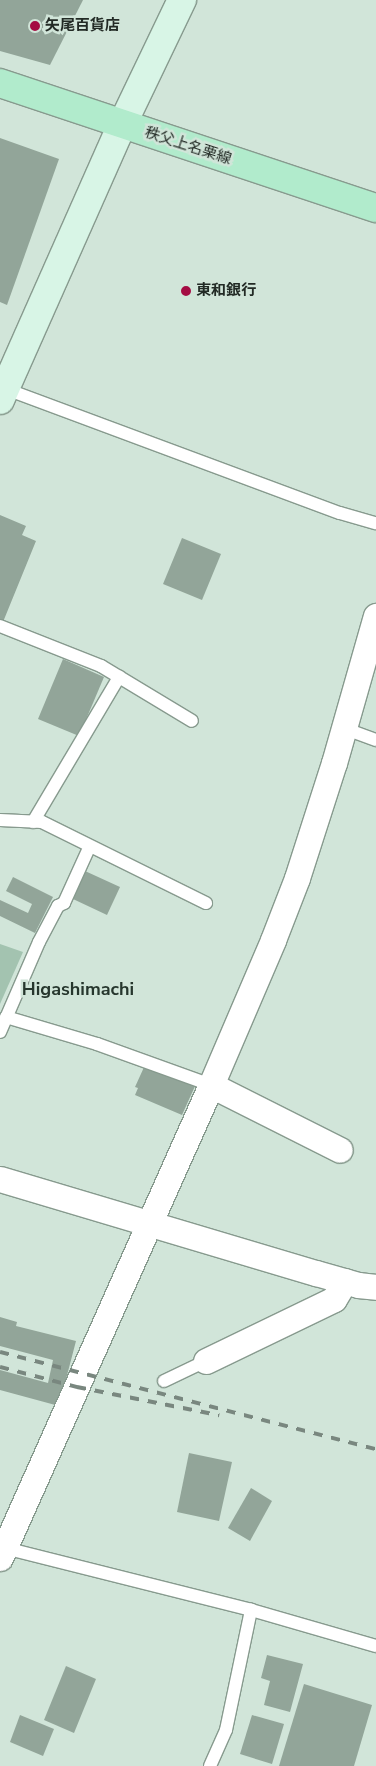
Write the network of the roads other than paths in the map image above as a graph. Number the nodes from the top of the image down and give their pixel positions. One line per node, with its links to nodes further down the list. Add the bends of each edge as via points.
1 (182, 0): 3 (street)
2 (0, 83): 3 (main road, 秩父上名栗線)
3 (122, 125): 4 (main road, 秩父上名栗線); 5 (street)
4 (376, 208)
5 (2, 392): 6 (lane)
6 (376, 523)
7 (376, 616): 11 (street)
8 (0, 626): 9 (lane, via 101,666)
9 (119, 677): 10 (lane); 14 (lane)
10 (192, 721)
11 (344, 728): 12 (lane); 19 (street, via 298,878)
12 (376, 740)
13 (0, 820): 14 (lane)
14 (34, 822): 15 (lane, via 42,822)
15 (89, 848): 16 (lane); 17 (lane, via 64,902 58,906 39,942)
16 (206, 903)
17 (6, 1017): 18 (lane); 19 (lane, via 97,1044)
18 (0, 1032)
19 (211, 1085): 20 (street); 22 (street)
20 (340, 1150)
21 (0, 1179): 22 (street)
22 (150, 1222): 23 (street); 27 (street)
23 (345, 1281): 24 (street); 25 (street, via 334,1298)
24 (376, 1287)
25 (206, 1362): 26 (lane)
26 (164, 1381)
27 (5, 1539): 28 (lane)
28 (251, 1610): 29 (lane); 30 (lane, via 226,1730)
29 (376, 1646)
30 (210, 1766)

